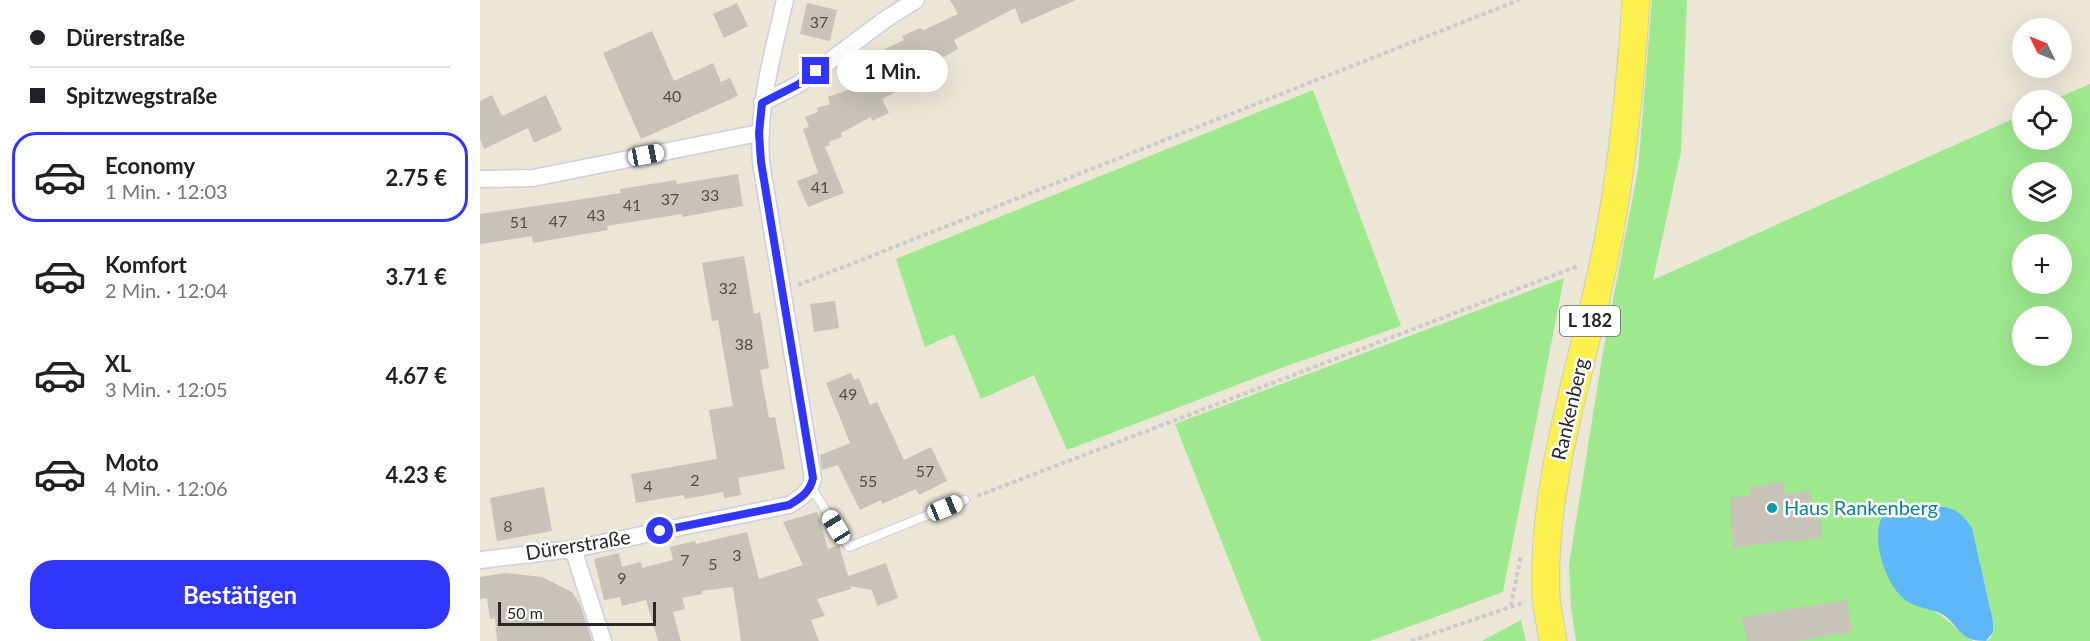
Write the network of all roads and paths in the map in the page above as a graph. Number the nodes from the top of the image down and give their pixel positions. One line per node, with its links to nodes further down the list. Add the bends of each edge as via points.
1 (785, 0): 5 (street)
2 (916, 0): 5 (street, via 799,84)
3 (1519, 0): 9 (path)
4 (1636, 0): 14 (main road, Rankenberg / L 182, via 1631,77 1610,231 1556,473 1547,547)
5 (762, 103): 6 (street)
6 (759, 133): 7 (street, via 533,178); 9 (street)
7 (480, 179)
8 (1578, 266): 11 (path)
9 (783, 291): 10 (street, via 813,478)
10 (811, 487): 11 (lane, via 849,548); 12 (street, Dürerstraße, via 789,505)
11 (965, 500)
12 (573, 549): 13 (street, Dürerstraße); 15 (street)
13 (480, 560)
14 (1546, 598): 16 (path, via 1510,606); 17 (main road, Rankenberg / L 182)
15 (603, 641)
16 (1411, 641)
17 (1553, 641)

